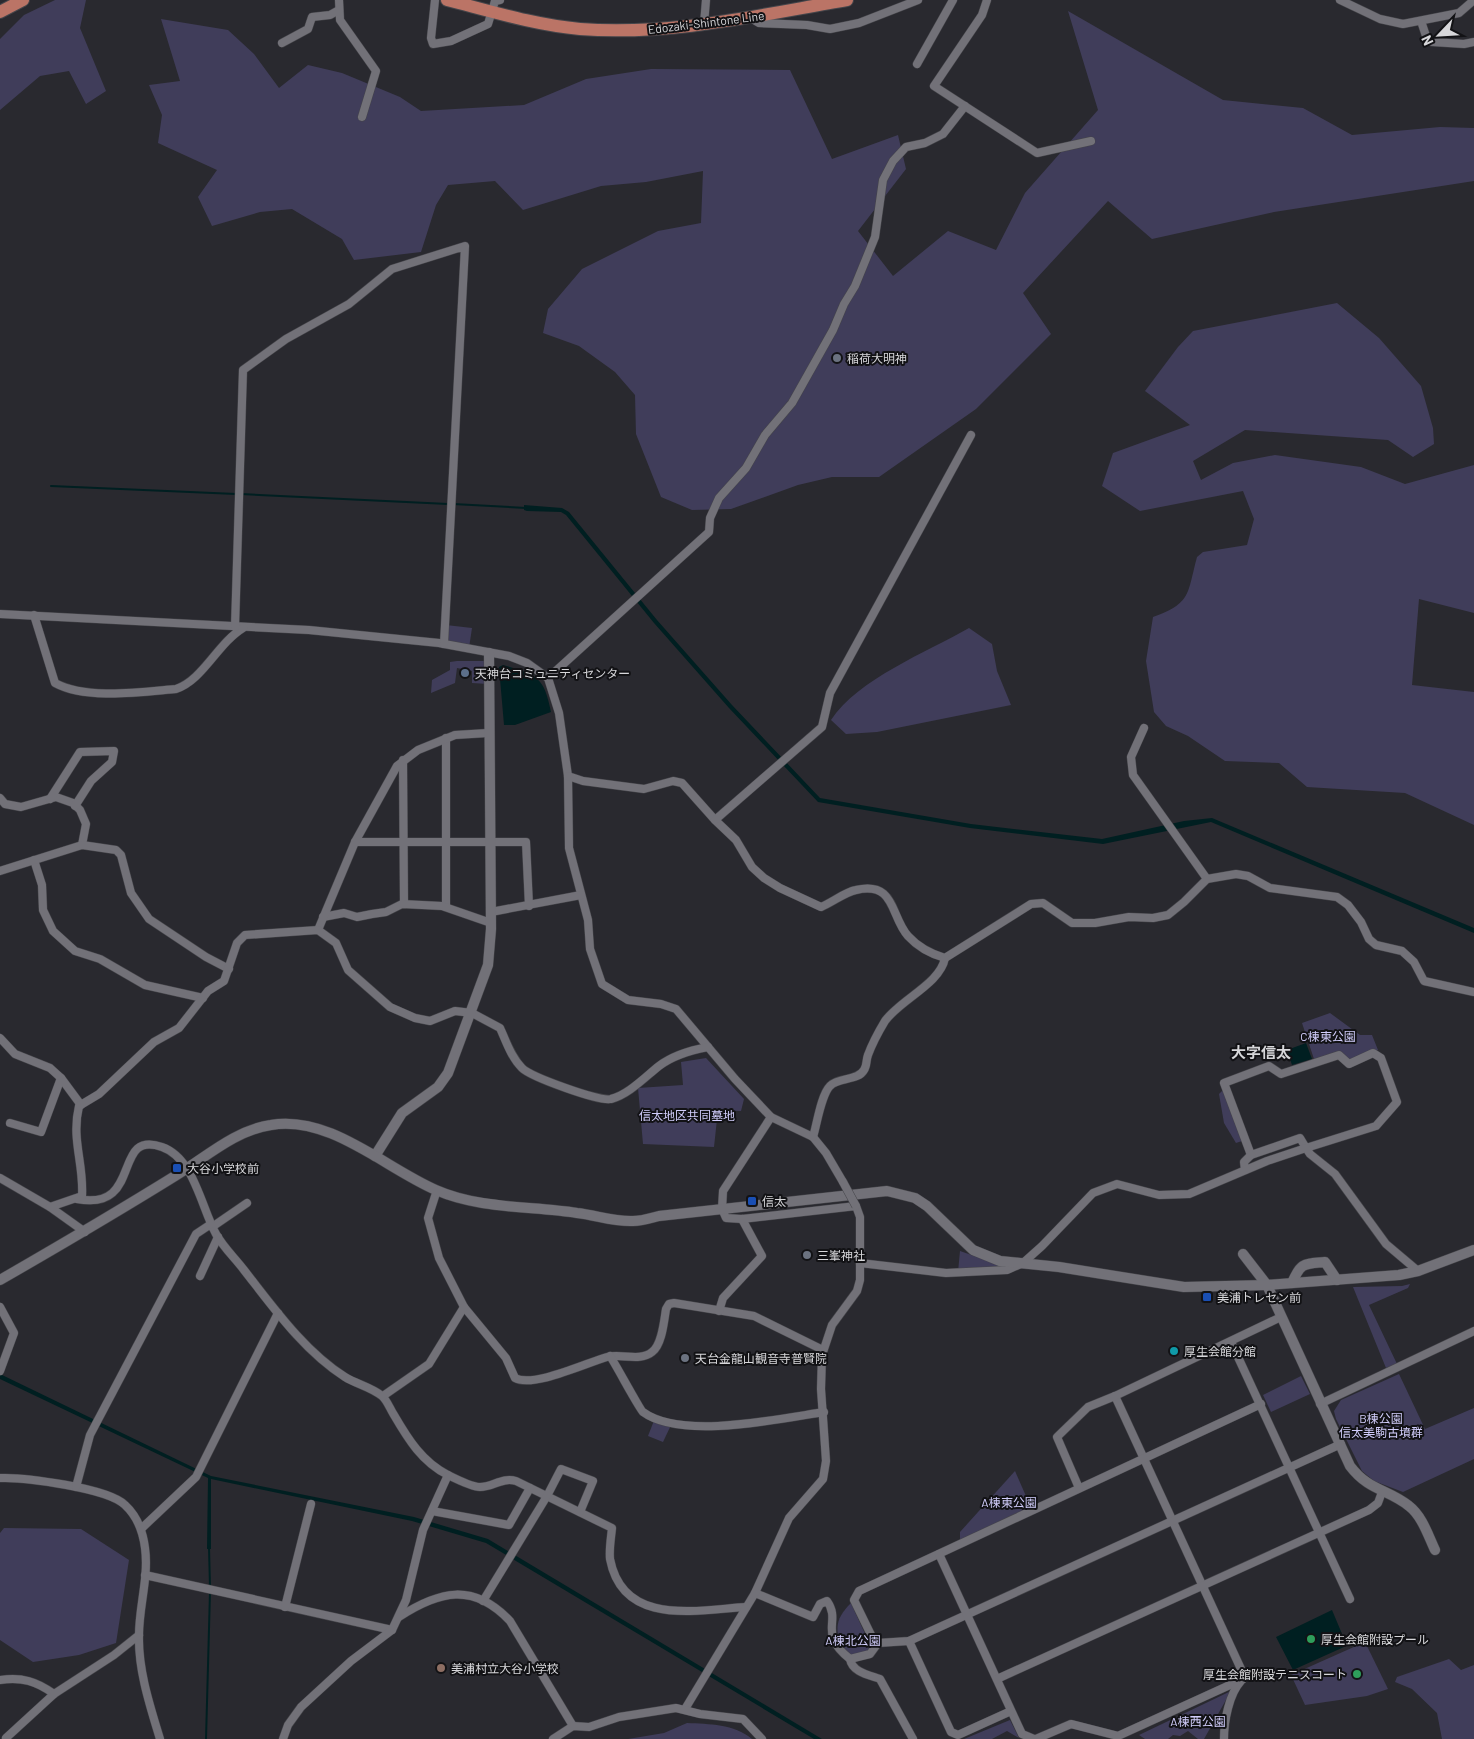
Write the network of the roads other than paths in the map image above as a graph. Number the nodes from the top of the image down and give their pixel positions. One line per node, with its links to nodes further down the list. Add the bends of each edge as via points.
1 (23, 0): 16 (main road)
2 (339, 0): 14 (street)
3 (436, 0): 15 (street, via 433,44 451,42 472,33 488,24)
4 (447, 0): 15 (main road, Edozaki-Shintone Line)
5 (500, 0): 15 (street)
6 (706, 0): 19 (street)
7 (847, 0): 13 (main road, Edozaki-Shintone Line)
8 (918, 0): 17 (street, via 859,23 830,29 759,23)
9 (953, 0): 22 (street)
10 (987, 0): 23 (street, via 982,15 934,86)
11 (1340, 0): 18 (street, via 1380,19 1403,24)
12 (1474, 0): 18 (street, via 1459,14)
13 (828, 2): 17 (main road, Edozaki-Shintone Line)
14 (339, 10): 21 (street, via 330,15 312,17 308,29); 24 (street, via 340,20 376,72)
15 (493, 11): 19 (main road, Edozaki-Shintone Line, via 580,28 635,30)
16 (0, 12)
17 (748, 17): 19 (main road, Edozaki-Shintone Line)
18 (1421, 21): 20 (street, via 1426,36 1432,42)
19 (704, 24)
20 (1474, 42)
21 (282, 43)
22 (917, 64)
23 (964, 106): 25 (street, via 1037,153); 32 (street, via 943,134 925,143 906,147 893,161 883,180 875,237 855,286 792,403 765,435 746,468 719,498 710,518 710,532)
24 (362, 117)
25 (1091, 141)
26 (970, 435): 41 (street, via 830,694 822,726)
27 (0, 614): 28 (street)
28 (34, 615): 29 (street); 29 (street, via 55,682 94,693 176,689 188,685)
29 (239, 627): 30 (street, via 309,630); 30 (street, via 243,370 286,339 349,304 392,269 465,246)
30 (444, 644): 31 (street)
31 (489, 653): 32 (street, via 527,663); 34 (street)
32 (548, 678): 37 (street, via 559,714)
33 (1144, 728): 49 (street, via 1131,756 1134,775)
34 (488, 733): 35 (street); 45 (street)
35 (446, 738): 36 (street); 44 (street)
36 (403, 760): 42 (street, via 386,782); 43 (street)
37 (568, 776): 41 (street, via 644,789 672,781 682,783); 50 (street, via 569,848)
38 (0, 798): 39 (street, via 6,804 21,808)
39 (50, 798): 40 (street, via 65,799); 40 (street, via 80,752 114,751 112,762 91,781)
40 (76, 806): 46 (street, via 86,824)
41 (715, 820): 57 (street, via 736,840 752,867 780,888 821,907 855,890 872,888 886,895 907,935 932,954)
42 (355, 842): 43 (street); 54 (street)
43 (404, 842): 44 (street); 51 (street)
44 (446, 842): 45 (street); 53 (street)
45 (489, 842): 52 (street, via 526,842); 55 (street)
46 (82, 845): 47 (street); 58 (street, via 116,850 121,856 131,893 149,919)
47 (34, 860): 48 (street); 60 (street, via 42,885 43,910 53,931 75,951 100,959 146,985)
48 (0, 871)
49 (1206, 879): 57 (street, via 1168,915 1153,918 1128,917 1072,923 1043,903 1031,904); 59 (street, via 1236,874 1248,876 1270,888 1337,897 1348,904 1369,939 1376,945 1402,951 1414,962 1424,981)
50 (581, 895): 52 (street); 63 (street, via 588,920 590,949 602,984 628,1000 676,1009)
51 (404, 904): 53 (street); 54 (street, via 386,912 357,917 344,913)
52 (529, 906): 55 (street)
53 (446, 907): 55 (street)
54 (323, 918): 56 (street)
55 (491, 918): 61 (street, via 488,966)
56 (318, 930): 58 (street, via 245,935 237,944); 61 (street, via 336,943 348,970 390,1007 430,1021 455,1011)
57 (945, 958): 68 (street, via 944,966 934,978 885,1021 868,1055 864,1071 831,1084 825,1092)
58 (229, 969): 60 (street, via 224,981)
59 (1474, 992)
60 (203, 998): 65 (street, via 179,1028 154,1042 99,1094)
61 (472, 1014): 63 (street, via 500,1028 522,1069 543,1080 598,1099 612,1099 660,1065); 71 (street, via 444,1080 402,1113)
62 (0, 1038): 64 (street, via 15,1054 50,1068)
63 (708, 1047): 66 (street)
64 (61, 1078): 65 (street); 67 (street, via 41,1132)
65 (81, 1105): 76 (street, via 74,1129 83,1182 82,1196)
66 (771, 1116): 68 (street); 80 (street, via 727,1183 721,1200)
67 (10, 1123)
68 (813, 1137): 78 (street, bridge, via 826,1153)
69 (1306, 1148): 70 (street, via 1300,1138); 70 (street, via 1376,1126 1397,1102 1381,1058 1373,1052 1349,1064 1339,1055 1281,1074 1269,1066 1224,1083); 73 (street); 89 (street, via 1334,1174 1386,1244)
70 (1251, 1155): 73 (street, via 1244,1162)
71 (375, 1156): 72 (street, via 352,1141 283,1123 251,1130); 75 (street)
72 (188, 1168): 76 (street, via 179,1156 162,1147 144,1145 130,1157 121,1185 113,1192 94,1202); 82 (street); 83 (street)
73 (1245, 1170): 88 (street, via 1189,1194 1160,1196 1117,1184 1093,1193)
74 (0, 1178): 79 (street)
75 (437, 1190): 80 (street, via 461,1199 634,1222); 95 (street, via 428,1218 439,1258)
76 (77, 1199): 79 (street)
77 (248, 1203): 82 (street)
78 (856, 1206): 81 (street); 87 (street, via 860,1218)
79 (50, 1207): 83 (street)
80 (722, 1209): 81 (street, via 726,1218); 88 (street, via 870,1192 901,1194 927,1206 979,1253 1000,1261)
81 (742, 1219): 97 (street, via 762,1256 722,1298)
82 (212, 1225): 84 (street); 115 (street, via 196,1234 94,1427)
83 (85, 1232): 91 (street)
84 (218, 1237): 90 (street); 98 (street)
85 (1474, 1250): 89 (street)
86 (1242, 1254): 94 (street)
87 (860, 1263): 88 (street, via 946,1273 1007,1270); 102 (street, via 857,1291 832,1325)
88 (1023, 1263): 94 (street, via 1184,1286)
89 (1418, 1271): 92 (street)
90 (200, 1276)
91 (0, 1280)
92 (1337, 1280): 93 (street); 93 (street, via 1325,1262 1300,1266)
93 (1292, 1283): 94 (street)
94 (1267, 1285): 99 (street)
95 (464, 1306): 103 (street, via 506,1358 515,1378 520,1381 536,1380); 105 (street, via 428,1364)
96 (0, 1307): 104 (street, via 14,1333)
97 (719, 1310): 102 (street, via 754,1316); 103 (street, via 669,1304 653,1352 645,1356)
98 (278, 1313): 105 (street, via 306,1344 344,1376); 124 (street, via 196,1477)
99 (1281, 1317): 101 (street); 108 (street)
100 (1474, 1331): 108 (street)
101 (1231, 1342): 106 (street); 107 (street)
102 (823, 1350): 109 (street, via 820,1364)
103 (610, 1356): 109 (street, via 643,1412 672,1423 714,1426)
104 (1, 1369)
105 (383, 1396): 113 (street, via 423,1459)
106 (1115, 1396): 111 (street); 117 (street, via 1088,1407 1057,1438)
107 (1261, 1404): 111 (street); 112 (street)
108 (1320, 1404): 110 (street)
109 (824, 1412): 130 (street, via 824,1479 789,1518)
110 (1341, 1444): 112 (street); 118 (street, via 1358,1476)
111 (1143, 1458): 117 (street); 123 (street)
112 (1290, 1468): 123 (street); 125 (street)
113 (448, 1476): 116 (street, via 480,1487 507,1478); 121 (street)
114 (0, 1478): 115 (street, via 28,1478)
115 (76, 1487): 124 (street, via 124,1504)
116 (530, 1488): 119 (street); 121 (street, via 508,1525)
117 (1079, 1488): 127 (street)
118 (1382, 1492): 125 (street, via 1378,1503 1369,1510); 126 (street, via 1410,1506 1420,1518)
119 (547, 1496): 122 (street); 122 (street, via 561,1469 593,1481); 132 (street)
120 (312, 1504): 134 (street)
121 (432, 1511): 135 (street, via 424,1528)
122 (580, 1512): 133 (street, via 612,1528 610,1558 616,1577 634,1599 650,1607 682,1612)
123 (1172, 1521): 129 (street); 136 (street)
124 (142, 1528): 128 (street, via 146,1550)
125 (1318, 1532): 129 (street); 131 (street)
126 (1435, 1550)
127 (939, 1554): 136 (street); 140 (street, via 859,1592 854,1600 873,1640)
128 (145, 1575): 134 (street); 138 (street)
129 (1201, 1585): 142 (street); 143 (street)
130 (755, 1593): 133 (street); 141 (street, via 812,1617 820,1604 827,1601 831,1607 831,1637 837,1649)
131 (1350, 1599)
132 (483, 1601): 135 (street, via 465,1595 436,1596); 148 (street, via 499,1609 510,1621)
133 (746, 1606): 146 (street)
134 (285, 1607): 137 (street)
135 (399, 1617): 137 (street)
136 (967, 1617): 139 (street); 142 (street)
137 (392, 1630): 151 (street, via 351,1661 301,1707 288,1725)
138 (138, 1635): 145 (street, via 114,1655); 150 (street, via 141,1665)
139 (909, 1641): 140 (street); 147 (street, via 951,1732 958,1735)
140 (878, 1642): 141 (street, via 870,1654)
141 (850, 1659): 154 (street, via 859,1672 880,1679)
142 (997, 1679): 147 (street)
143 (1243, 1679): 155 (street, via 1118,1736 1070,1724); 156 (street, via 1236,1687 1224,1725)
144 (0, 1680): 145 (street, via 18,1678 40,1684)
145 (54, 1694): 149 (street)
146 (685, 1709): 148 (street, via 626,1716 589,1727); 153 (street, via 743,1719)
147 (1012, 1711): 155 (street, via 1022,1734)
148 (573, 1726): 152 (street)
149 (4, 1737)
150 (160, 1739)
151 (283, 1739)
152 (554, 1739)
153 (762, 1739)
154 (913, 1739)
155 (1035, 1739)
156 (1224, 1739)

